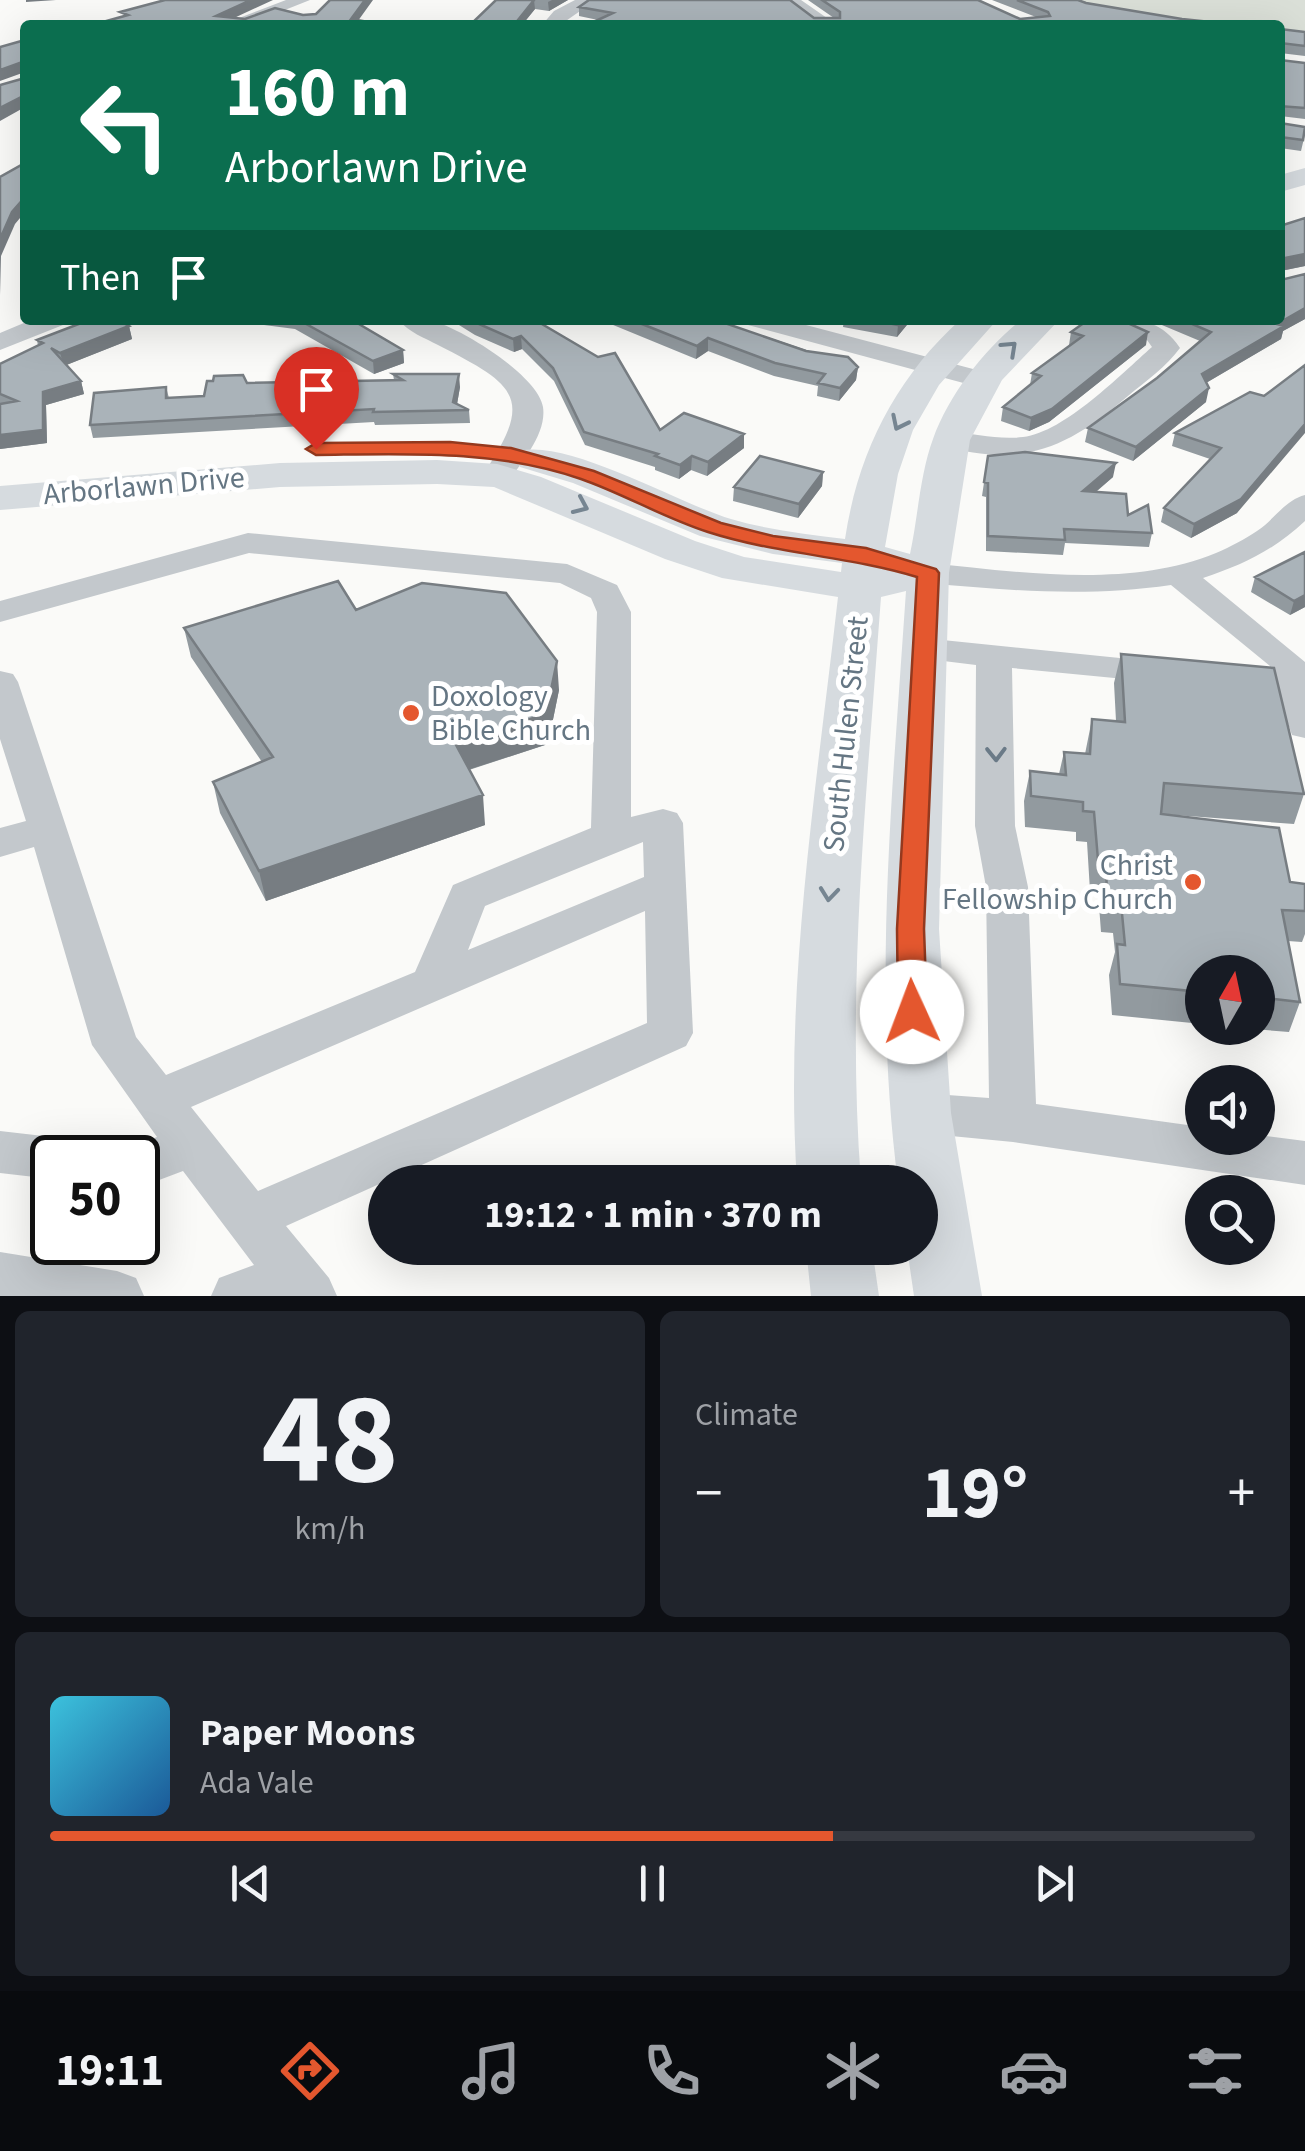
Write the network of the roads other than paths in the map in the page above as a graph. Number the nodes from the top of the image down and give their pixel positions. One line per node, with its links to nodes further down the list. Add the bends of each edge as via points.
1 (302, 0): 4 (street)
2 (588, 0): 5 (street)
3 (789, 0): 6 (street)
4 (244, 20)
5 (563, 20)
6 (820, 20)
7 (42, 325): 13 (street)
8 (421, 325): 17 (street, via 508,373 522,392 529,405 522,439)
9 (776, 325): 14 (street)
10 (975, 325): 14 (main road, South Hulen Street)
11 (1036, 325): 15 (main road, one-way to 11)
12 (1128, 325): 16 (street, via 1156,334 1167,348 1060,434 1006,446)
13 (0, 342)
14 (935, 367): 15 (street); 21 (main road, South Hulen Street, one-way to 21, via 886,449)
15 (982, 380): 16 (main road)
16 (951, 440): 22 (main road)
17 (504, 465): 18 (main road, Arborlawn Drive, via 450,448 282,449); 19 (main road, Arborlawn Drive); 21 (main road, Arborlawn Drive, via 561,498 736,569)
18 (0, 474)
19 (0, 498)
20 (1305, 504): 23 (street, Arborlawn Drive, via 1255,546)
21 (864, 571): 22 (main road, Arborlawn Drive); 43 (main road, South Hulen Street, one-way to 43, via 823,981)
22 (928, 573): 23 (street, Arborlawn Drive, via 1064,583); 25 (main road)
23 (1178, 574): 28 (street, via 1287,662)
24 (0, 612): 31 (street, via 248,543 567,574 605,592 614,612)
25 (923, 649): 26 (street); 36 (main road, via 910,929)
26 (994, 656): 28 (street); 37 (street, one-way to 37, via 994,826 1008,888)
27 (0, 682): 30 (street)
28 (1294, 685): 29 (street)
29 (1305, 726)
30 (48, 828): 32 (street); 35 (street, via 115,1045)
31 (612, 836): 33 (street, via 662,822); 34 (street, via 468,896)
32 (0, 843)
33 (665, 884): 34 (street); 44 (street, via 670,1033)
34 (432, 984): 35 (street)
35 (156, 1100): 38 (street)
36 (920, 1113): 37 (street); 51 (main road)
37 (1013, 1120): 42 (street)
38 (192, 1146): 41 (street); 44 (street)
39 (0, 1152): 40 (street)
40 (30, 1155)
41 (160, 1158)
42 (1305, 1163)
43 (828, 1165)
44 (249, 1218): 47 (street)
45 (841, 1265): 50 (main road)
46 (0, 1276): 48 (street)
47 (302, 1286): 49 (street)
48 (117, 1296)
49 (238, 1296)
50 (846, 1296)
51 (948, 1296)

